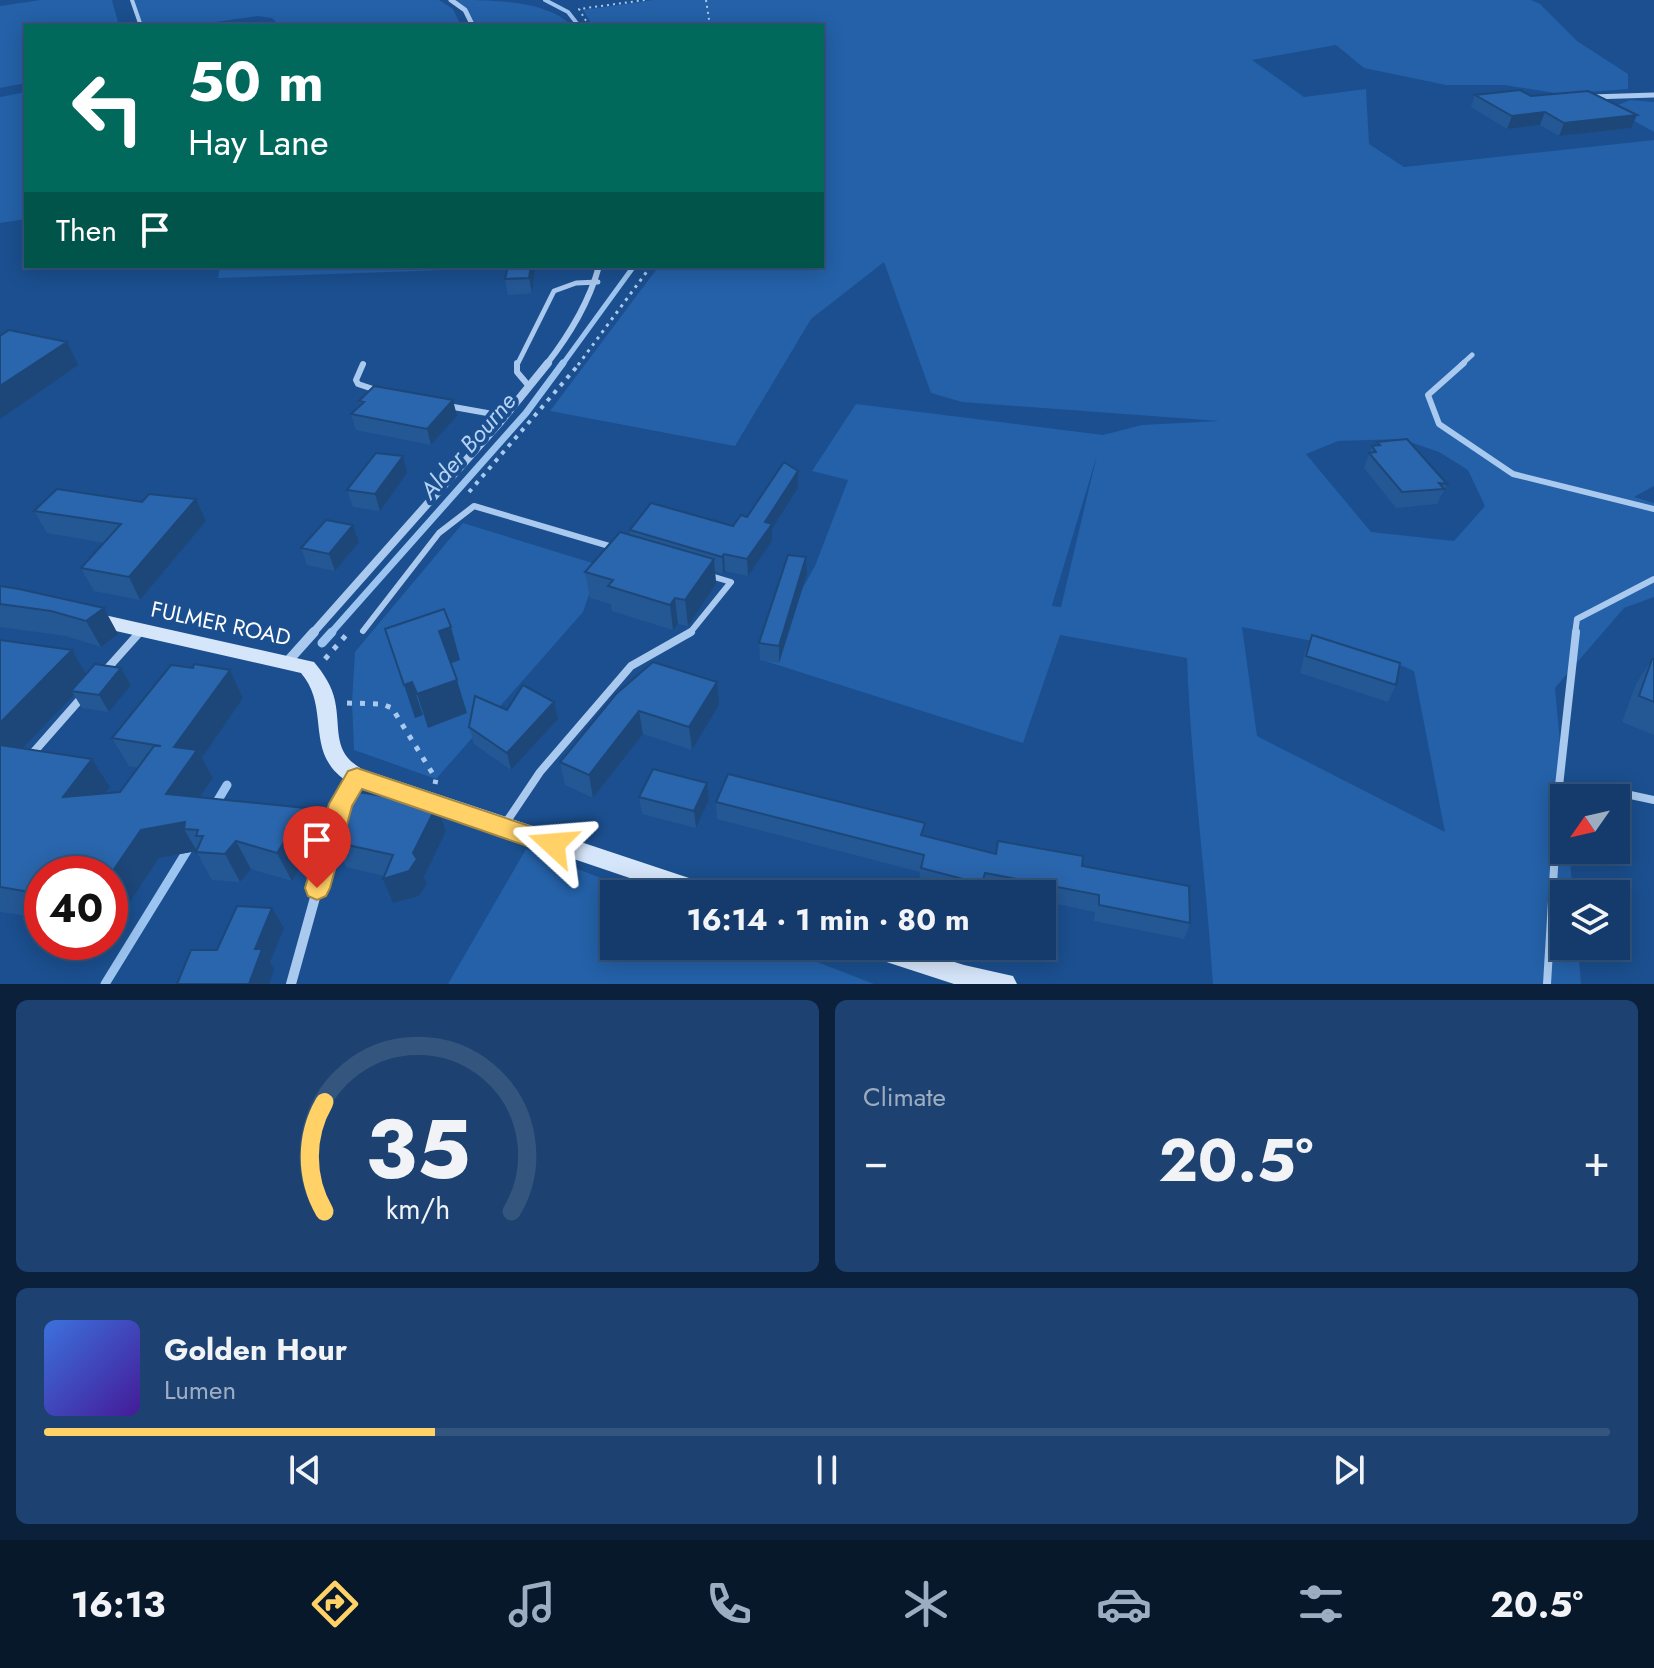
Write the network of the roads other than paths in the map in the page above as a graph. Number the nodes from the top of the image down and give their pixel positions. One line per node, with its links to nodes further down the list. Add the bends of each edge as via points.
1 (132, 0): 3 (lane)
2 (451, 0): 4 (street)
3 (140, 24)
4 (472, 24)
5 (1654, 95): 6 (street)
6 (1581, 97)
7 (599, 268): 8 (street)
8 (598, 282): 11 (street, via 573,328); 11 (lane, via 554,291 517,361 517,372)
9 (1472, 355): 15 (lane, via 1428,395 1439,424 1513,474)
10 (363, 364): 12 (lane, via 358,384)
11 (528, 385): 14 (street)
12 (391, 394)
13 (434, 403): 14 (lane)
14 (504, 416): 22 (street)
15 (1654, 509)
16 (625, 551): 21 (lane, via 474,506 439,533)
17 (701, 573): 30 (lane, via 731,582 687,636 631,666 534,779)
18 (1654, 579): 27 (lane, via 1577,619)
19 (70, 614): 20 (street, FULMER ROAD)
20 (141, 631): 22 (street, FULMER ROAD); 23 (lane)
21 (363, 631)
22 (288, 661): 26 (street, FULMER ROAD, via 313,673 325,691 332,751 338,764)
23 (100, 677)
24 (89, 689): 25 (lane)
25 (27, 759)
26 (357, 777): 30 (street); 34 (street, via 341,804)
27 (1559, 784)
28 (1630, 795): 29 (lane)
29 (1654, 800)
30 (503, 827): 32 (street)
31 (1554, 864): 36 (lane)
32 (664, 880)
33 (914, 960): 35 (street)
34 (291, 984)
35 (1005, 984)
36 (1547, 984)

